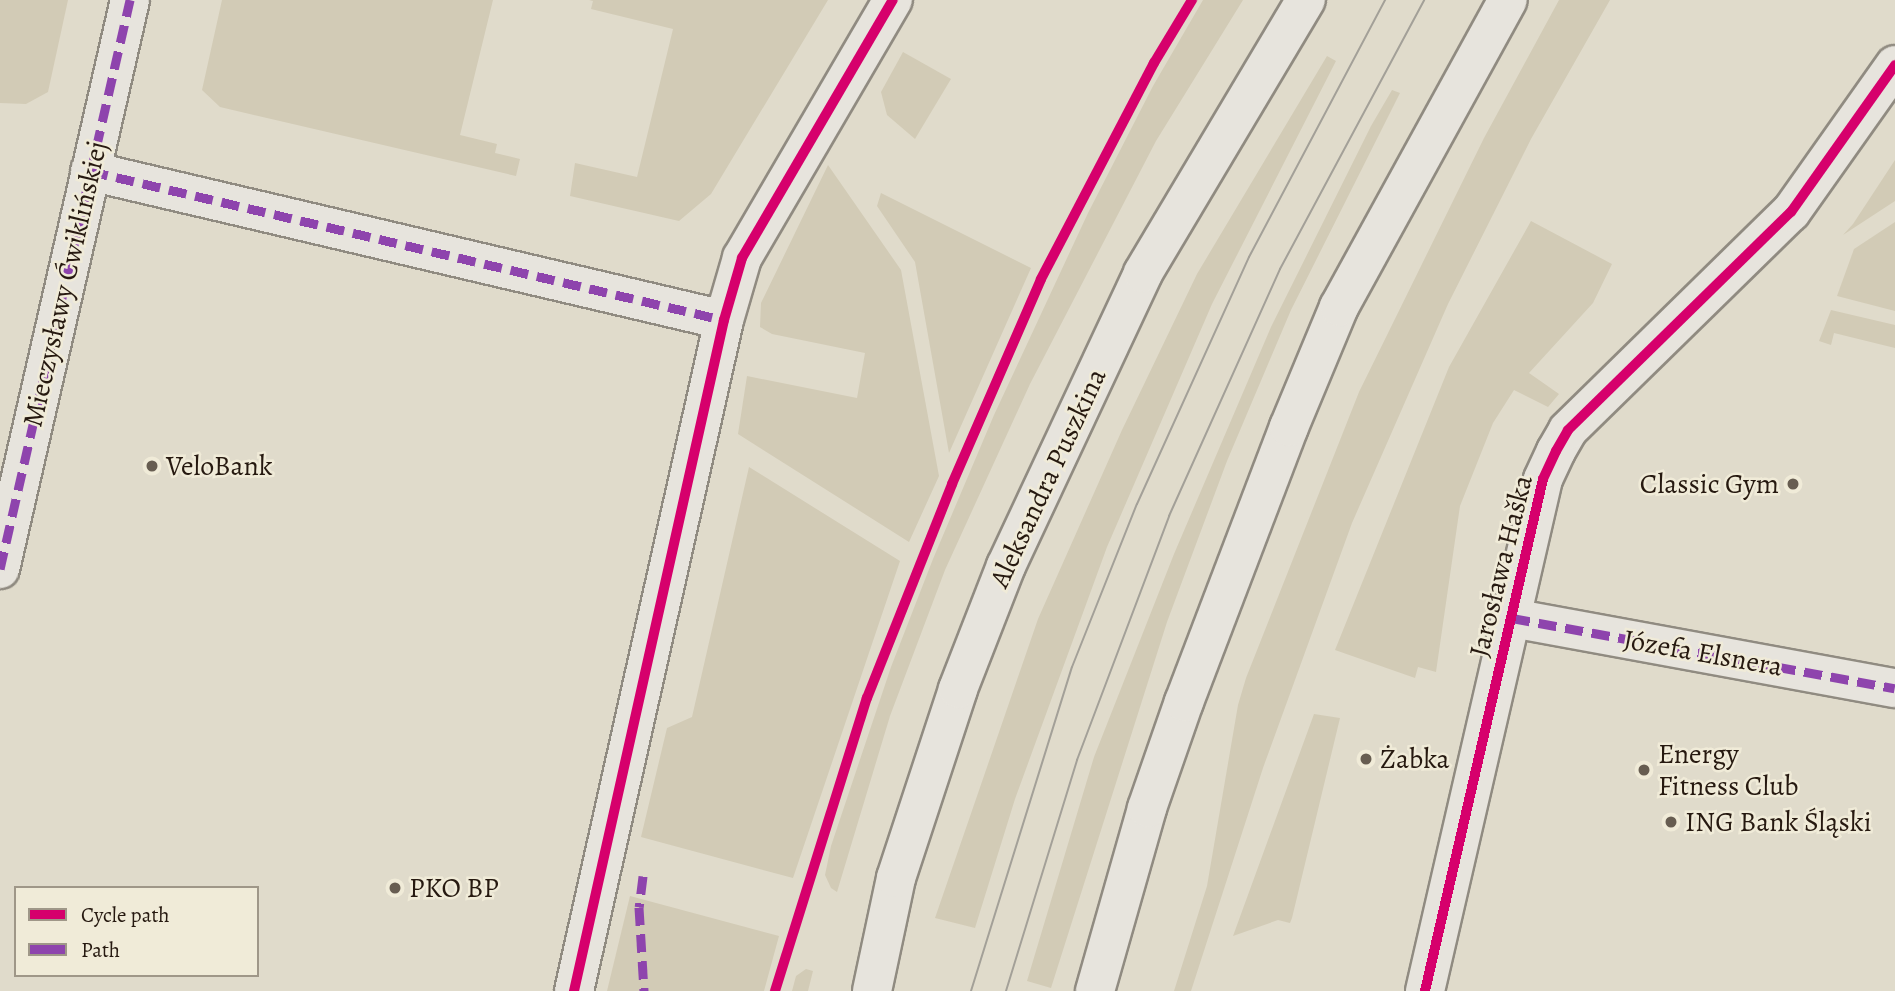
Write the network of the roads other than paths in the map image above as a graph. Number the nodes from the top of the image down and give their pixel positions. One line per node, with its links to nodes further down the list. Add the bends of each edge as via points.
1 (131, 0): 6 (street, Mieczysławy Ćwiklińskiej)
2 (893, 0): 7 (street, via 753,234)
3 (1306, 0): 12 (street, Aleksandra Puszkina, via 1143,273 1006,566 958,689 897,878)
4 (1508, 0): 13 (street, via 1339,307 1184,702 1147,808)
5 (1895, 65): 9 (street, Jarosława Haška, via 1791,212 1568,430 1543,479)
6 (90, 171): 7 (street); 8 (street, Mieczysławy Ćwiklińskiej)
7 (723, 320): 11 (street)
8 (0, 569)
9 (1512, 618): 10 (street, Józefa Elsnera); 14 (street, Jarosława Haška)
10 (1895, 688)
11 (574, 991)
12 (872, 991)
13 (1095, 991)
14 (1426, 991)

